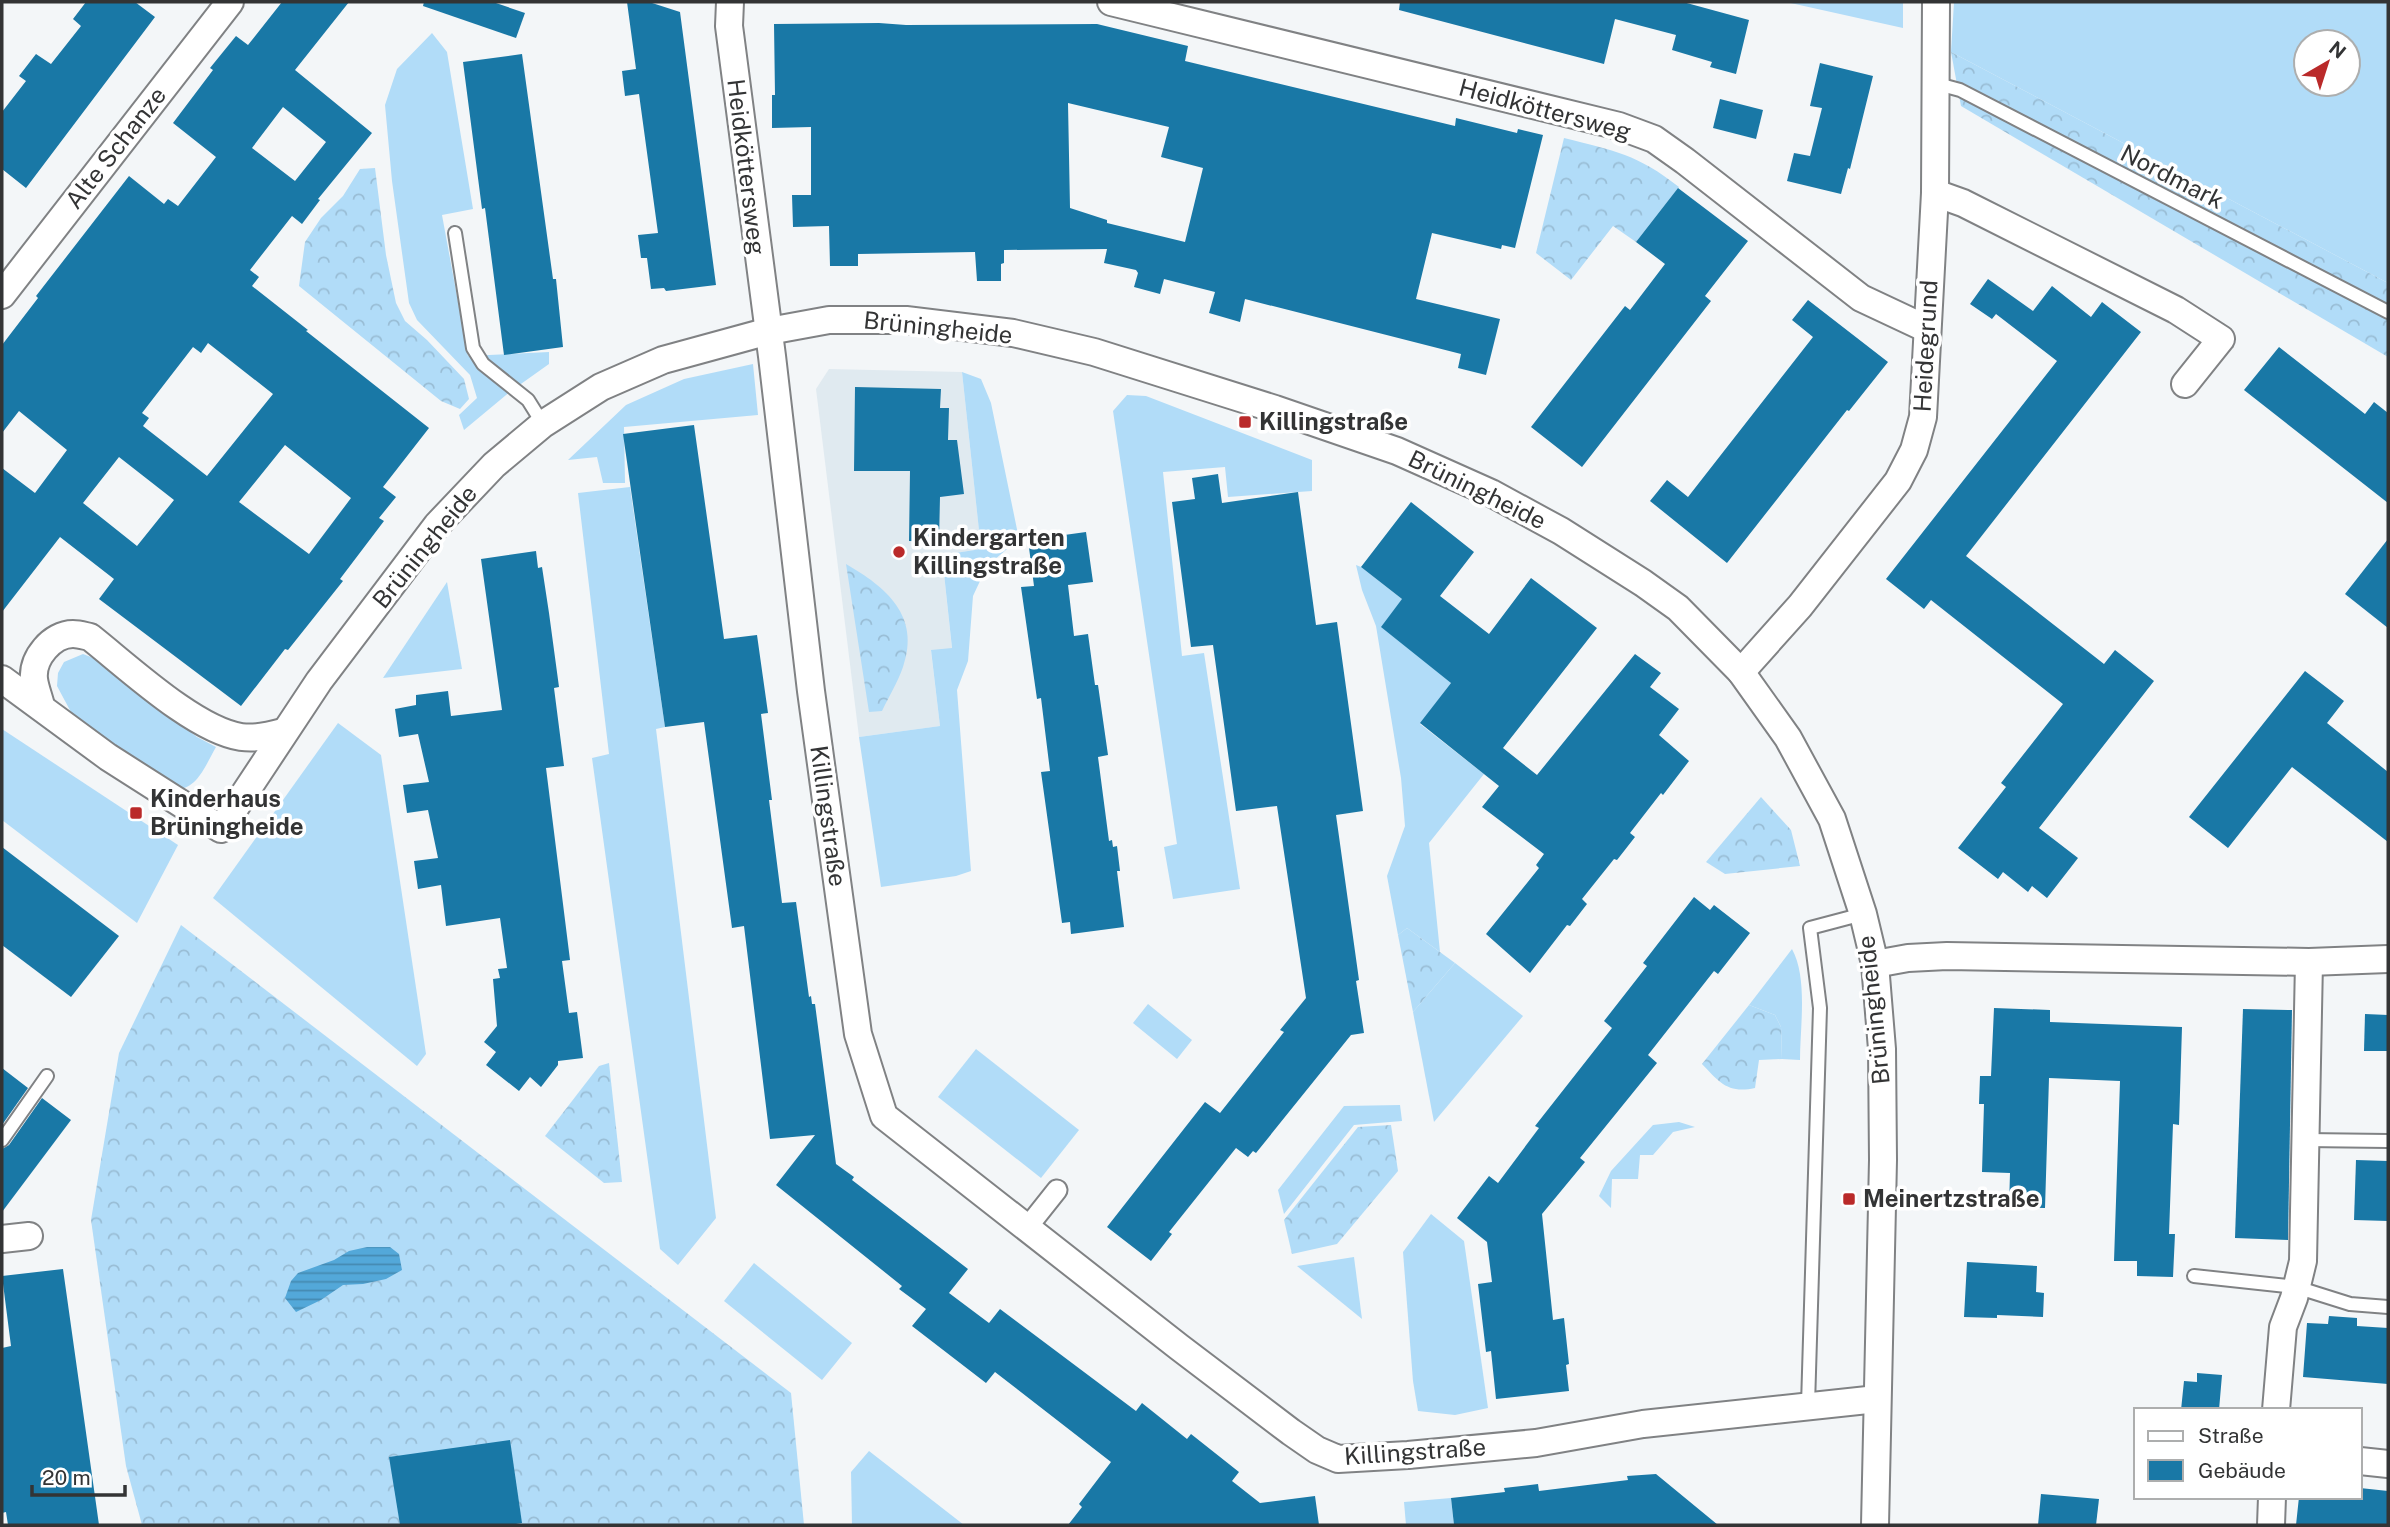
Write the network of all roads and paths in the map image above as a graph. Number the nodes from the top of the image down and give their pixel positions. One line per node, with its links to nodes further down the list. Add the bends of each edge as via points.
1 (230, 2): 8 (street, Alte Schanze)
2 (730, 2): 11 (street, Heidköttersweg, via 729,26)
3 (1111, 2): 10 (street, Heidköttersweg, via 1619,126 1654,139 1861,298)
4 (1936, 2): 5 (street, Heidegrund)
5 (1934, 83): 6 (street, Heidegrund); 9 (lane, Nordmark, via 1959,90)
6 (1935, 192): 10 (street, Heidegrund); 12 (street, via 2176,310 2221,339)
7 (455, 233): 13 (lane, via 473,348 483,364 528,400)
8 (2, 295)
9 (2388, 312)
10 (1927, 329): 14 (street, Heidegrund, via 1923,417 1914,450 1898,481 1800,606)
11 (769, 331): 13 (street, Brüningheide, via 663,359 601,387); 14 (street, Brüningheide, via 865,319 1013,333 1094,352 1397,451 1491,493 1643,583 1678,608); 27 (street, Killingstraße, via 811,691 858,1034 884,1116)
12 (2185, 384)
13 (544, 424): 17 (street, Brüningheide, via 494,465 437,525)
14 (1741, 672): 18 (street, Brüningheide, via 1788,738 1832,819)
15 (2, 680): 16 (street)
16 (41, 706): 17 (street, Brüningheide, via 108,757 221,829); 17 (street, via 35,665 55,639 72,634 90,637 210,727 249,738)
17 (283, 732)
18 (1863, 914): 21 (street, Brüningheide); 34 (lane, via 1811,928 1820,1008)
19 (2388, 959): 20 (street)
20 (2309, 962): 21 (street, via 1947,956); 24 (street)
21 (1875, 964): 33 (street, Brüningheide, via 1883,1146)
22 (47, 1076): 23 (lane)
23 (2, 1140)
24 (2305, 1140): 25 (lane); 31 (street, via 2303,1261)
25 (2388, 1141)
26 (1056, 1190): 27 (street)
27 (1026, 1229): 34 (street, Killingstraße, via 1290,1432 1338,1459 1536,1443 1643,1424)
28 (29, 1236): 29 (street)
29 (2, 1239)
30 (2193, 1276): 31 (lane)
31 (2296, 1287): 32 (lane, via 2350,1304); 35 (street, via 2283,1327)
32 (2388, 1307)
33 (1877, 1399): 34 (street, Killingstraße); 39 (street, Brüningheide)
34 (1808, 1405)
35 (2276, 1408)
36 (2362, 1461): 37 (street)
37 (2388, 1464)
38 (2272, 1499): 40 (street)
39 (1875, 1525)
40 (2271, 1525)

